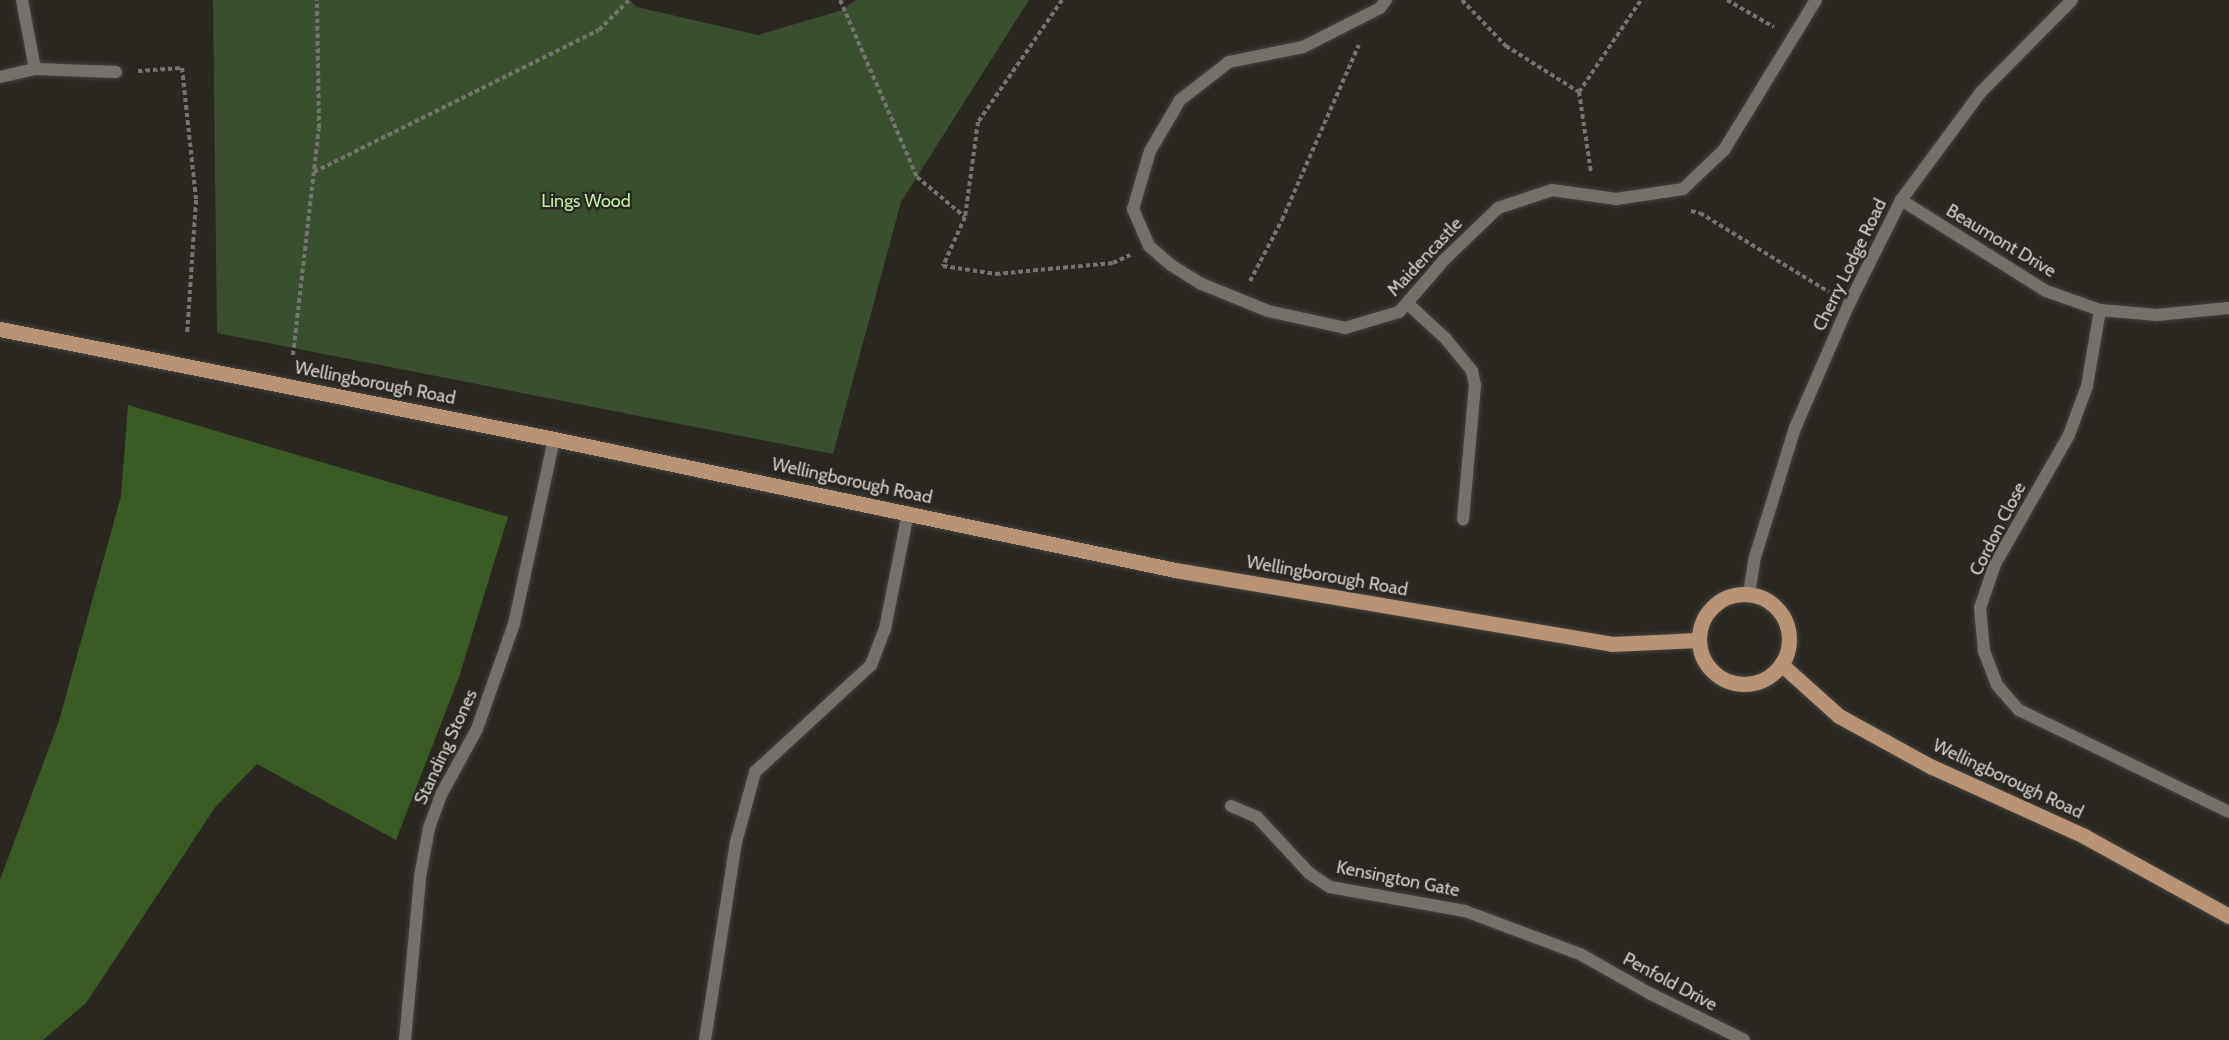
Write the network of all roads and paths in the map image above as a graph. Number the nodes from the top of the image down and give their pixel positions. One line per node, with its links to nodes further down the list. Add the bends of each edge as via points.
1 (22, 0): 14 (street)
2 (317, 0): 18 (path, via 319,128)
3 (628, 0): 18 (path, via 599,30)
4 (840, 0): 22 (path, via 917,177)
5 (1062, 0): 22 (path, via 978,122)
6 (1386, 0): 12 (street, Maidencastle)
7 (1462, 0): 17 (path, via 1506,46)
8 (1641, 0): 17 (path)
9 (1727, 0): 13 (path)
10 (1816, 0): 13 (street, Maidencastle)
11 (2072, 0): 20 (street, Cherry Lodge Road, via 1981,92)
12 (1372, 12): 23 (street, Maidencastle, via 1303,47 1229,62 1180,100 1150,151 1133,209); 24 (path, via 1282,220)
13 (1793, 38): 19 (street, Maidencastle, via 1724,150 1683,189 1616,199)
14 (35, 69): 15 (street); 16 (street)
15 (116, 72): 30 (path, via 182,68 196,200)
16 (0, 76)
17 (1579, 92): 19 (path)
18 (314, 172): 31 (path)
19 (1595, 196): 25 (street, Maidencastle, via 1552,190 1498,208 1443,260)
20 (1901, 200): 26 (street, Cherry Lodge Road); 28 (street, Beaumont Drive, via 2046,291)
21 (1689, 211): 26 (path, via 1700,213)
22 (965, 217): 23 (path, via 943,266 996,274 1113,263)
23 (1149, 246): 24 (street, Maidencastle, via 1202,284)
24 (1239, 300): 25 (street, Maidencastle, via 1268,311 1345,328 1399,312)
25 (1407, 303): 34 (street, via 1446,339 1472,371 1475,385)
26 (1849, 304): 35 (street, Cherry Lodge Road, via 1795,428 1755,557)
27 (2229, 308): 28 (street, Beaumont Drive, via 2157,315)
28 (2100, 310): 39 (street, Cordon Close, via 2087,386 2069,435 1995,564 1980,608 1984,651 1997,685 2019,710)
29 (0, 328): 32 (main road, Wellingborough Road)
30 (187, 334)
31 (293, 355)
32 (554, 439): 33 (main road, Wellingborough Road); 42 (street, Standing Stones, via 514,624 477,729 442,793 429,828 420,877)
33 (908, 513): 36 (main road, Wellingborough Road, via 1175,570 1611,644); 43 (street, via 885,629 871,665 755,772 736,842)
34 (1463, 519)
35 (1749, 594): 36 (main road, via 1719,601 1701,625); 37 (main road, via 1770,603 1785,620 1787,651)
36 (1699, 640): 37 (main road, via 1702,656 1724,680 1739,684 1755,682 1769,676)
37 (1780, 664): 40 (main road, Wellingborough Road, via 1850,721 1930,766 2084,836)
38 (1231, 806): 41 (street, Kensington Gate, via 1257,817 1308,873 1330,887 1465,910)
39 (2229, 812)
40 (2229, 916)
41 (1580, 954): 44 (street, Penfold Drive)
42 (405, 1040)
43 (705, 1040)
44 (1744, 1040)

